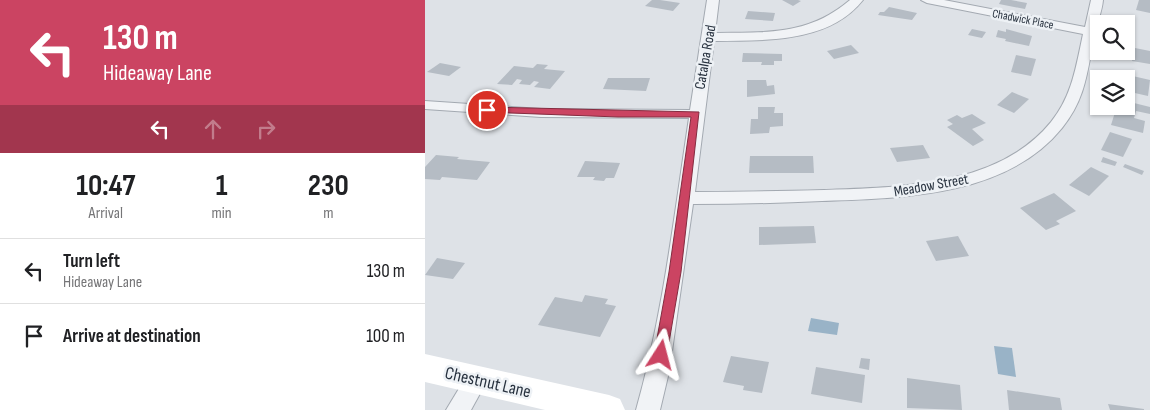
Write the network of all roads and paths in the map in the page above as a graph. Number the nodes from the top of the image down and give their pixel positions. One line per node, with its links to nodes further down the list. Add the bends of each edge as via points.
1 (713, 0): 6 (street, Catalpa Road)
2 (857, 0): 6 (street, via 841,16 817,28 782,34)
3 (927, 0): 5 (street, Chadwick Place)
4 (1097, 0): 5 (street, Meadow Street)
5 (1089, 32): 9 (street, Meadow Street, via 1081,79 1060,120 1019,157 981,176 947,186 893,193)
6 (709, 37): 8 (street, Catalpa Road)
7 (425, 104): 8 (street, via 541,113)
8 (696, 114): 9 (street, Catalpa Road)
9 (685, 198): 14 (street, Catalpa Road, via 660,363)
10 (425, 368): 11 (street, Chestnut Lane)
11 (477, 379): 12 (street); 13 (street, Chestnut Lane)
12 (458, 410)
13 (609, 410)
14 (648, 410)

